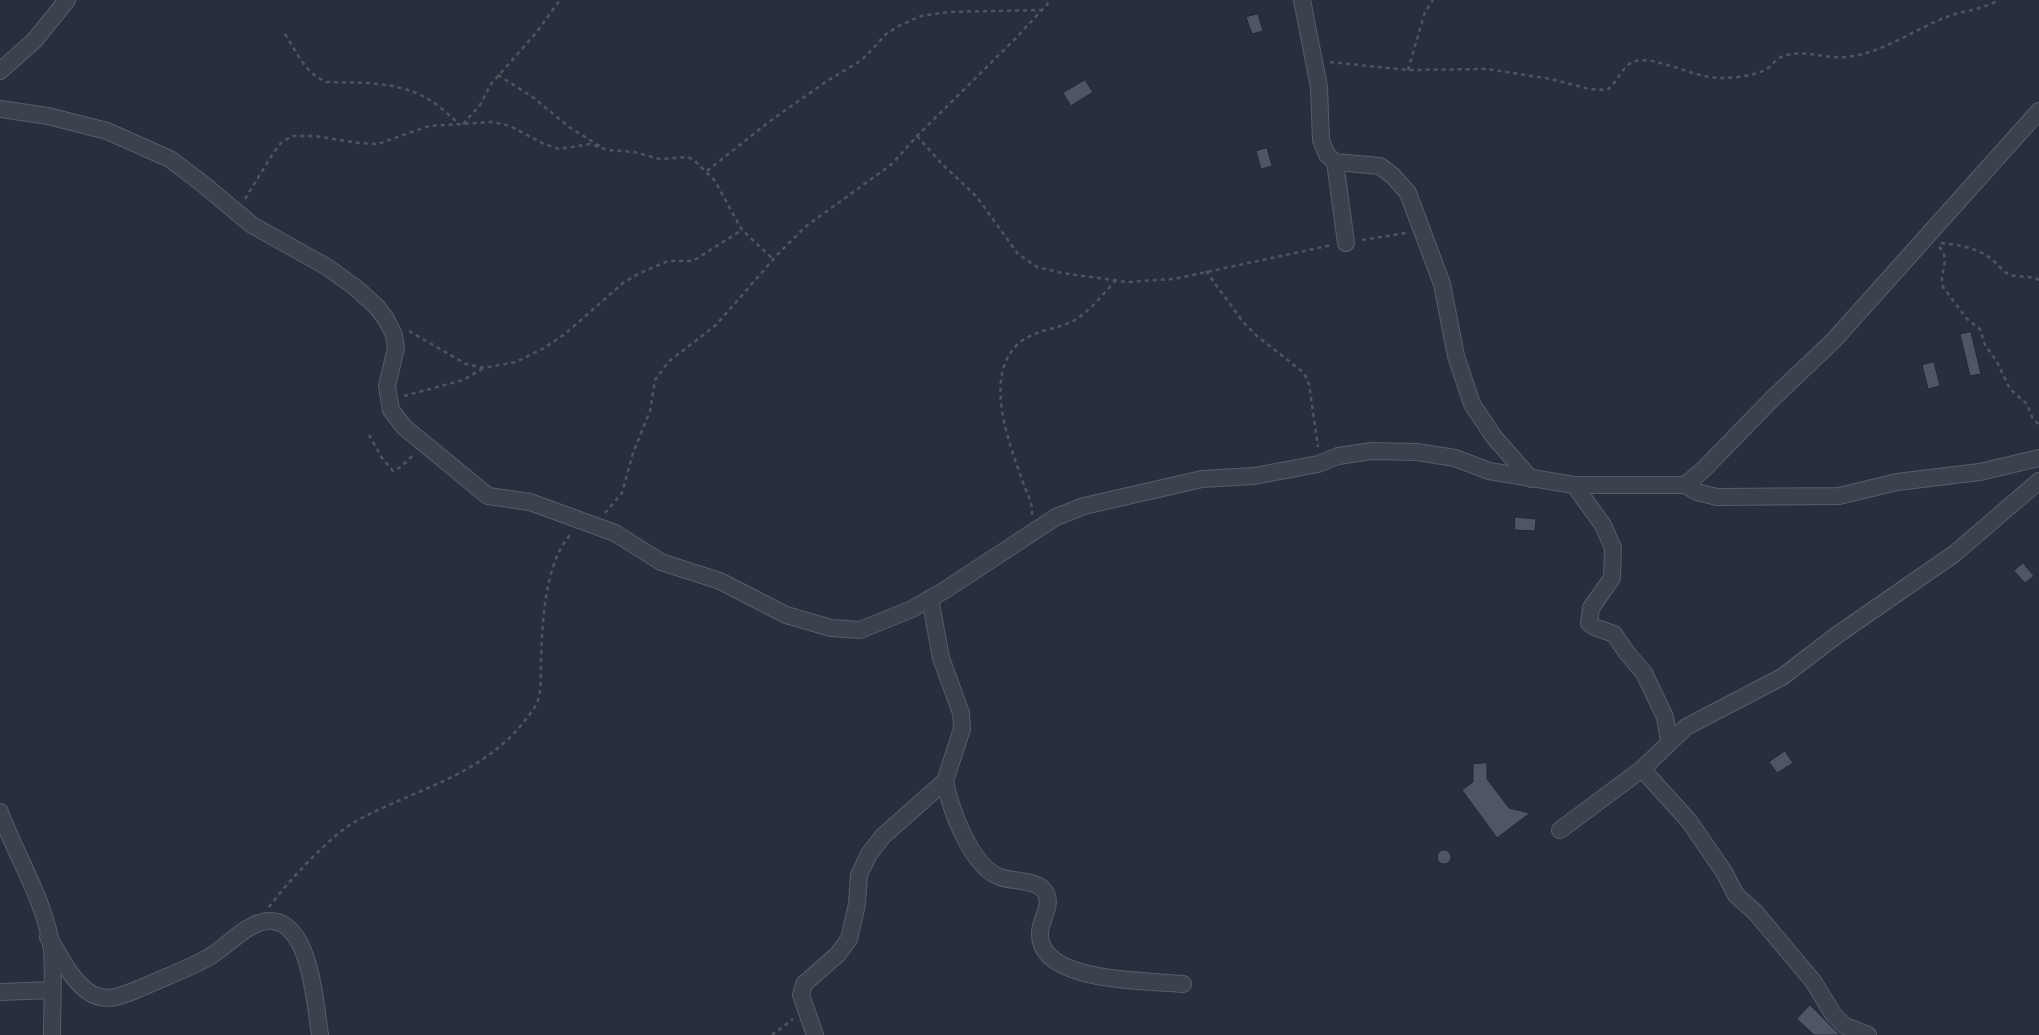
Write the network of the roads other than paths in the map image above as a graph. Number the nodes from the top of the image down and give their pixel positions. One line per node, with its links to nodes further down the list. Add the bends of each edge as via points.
1 (67, 0): 3 (street, via 34,41)
2 (1302, 0): 6 (street, via 1319,87 1321,140 1327,155)
3 (0, 71)
4 (0, 110): 13 (street, via 48,116 107,132 170,159 238,214 356,288 377,307 394,336 396,348 388,373 391,410 404,427 488,496 530,502 615,533 661,562 720,581 786,615 831,628 860,630 912,609)
5 (2039, 111): 11 (street, via 1929,239 1834,340)
6 (1336, 162): 7 (street); 9 (street, via 1380,166 1408,193 1442,284 1456,356 1472,404 1494,438)
7 (1346, 243)
8 (2039, 458): 11 (street, via 1980,472 1906,480 1839,496 1717,497 1697,492)
9 (1531, 479): 12 (street); 13 (street, via 1489,471 1455,458 1417,452 1372,451 1254,476 1202,479 1084,506 1056,517)
10 (2039, 481): 14 (street, via 1954,554 1782,677 1686,727)
11 (1685, 484): 12 (street)
12 (1574, 485): 14 (street, via 1603,525 1612,548 1612,578 1590,608 1589,622 1614,634 1644,673 1665,717)
13 (930, 598): 16 (street, via 941,658 961,713 962,729)
14 (1669, 741): 15 (street)
15 (1642, 769): 18 (street); 26 (street, via 1689,820 1736,895 1755,912 1814,981 1833,1014 1845,1026)
16 (945, 781): 20 (street, via 949,803 985,867 998,876 1036,884 1044,891 1048,900 1040,941 1053,961 1092,976); 25 (street, via 883,836 858,875 849,939 838,954 804,984 801,995)
17 (0, 812): 19 (street, via 39,903)
18 (1560, 830)
19 (48, 937): 21 (street, via 52,950); 24 (street, via 75,979 91,993 103,998 121,996 179,972 210,957 256,924 273,920 299,940 311,974)
20 (1183, 984)
21 (52, 990): 22 (street); 23 (street)
22 (0, 992)
23 (52, 1035)
24 (320, 1035)
25 (814, 1035)
26 (1868, 1035)

